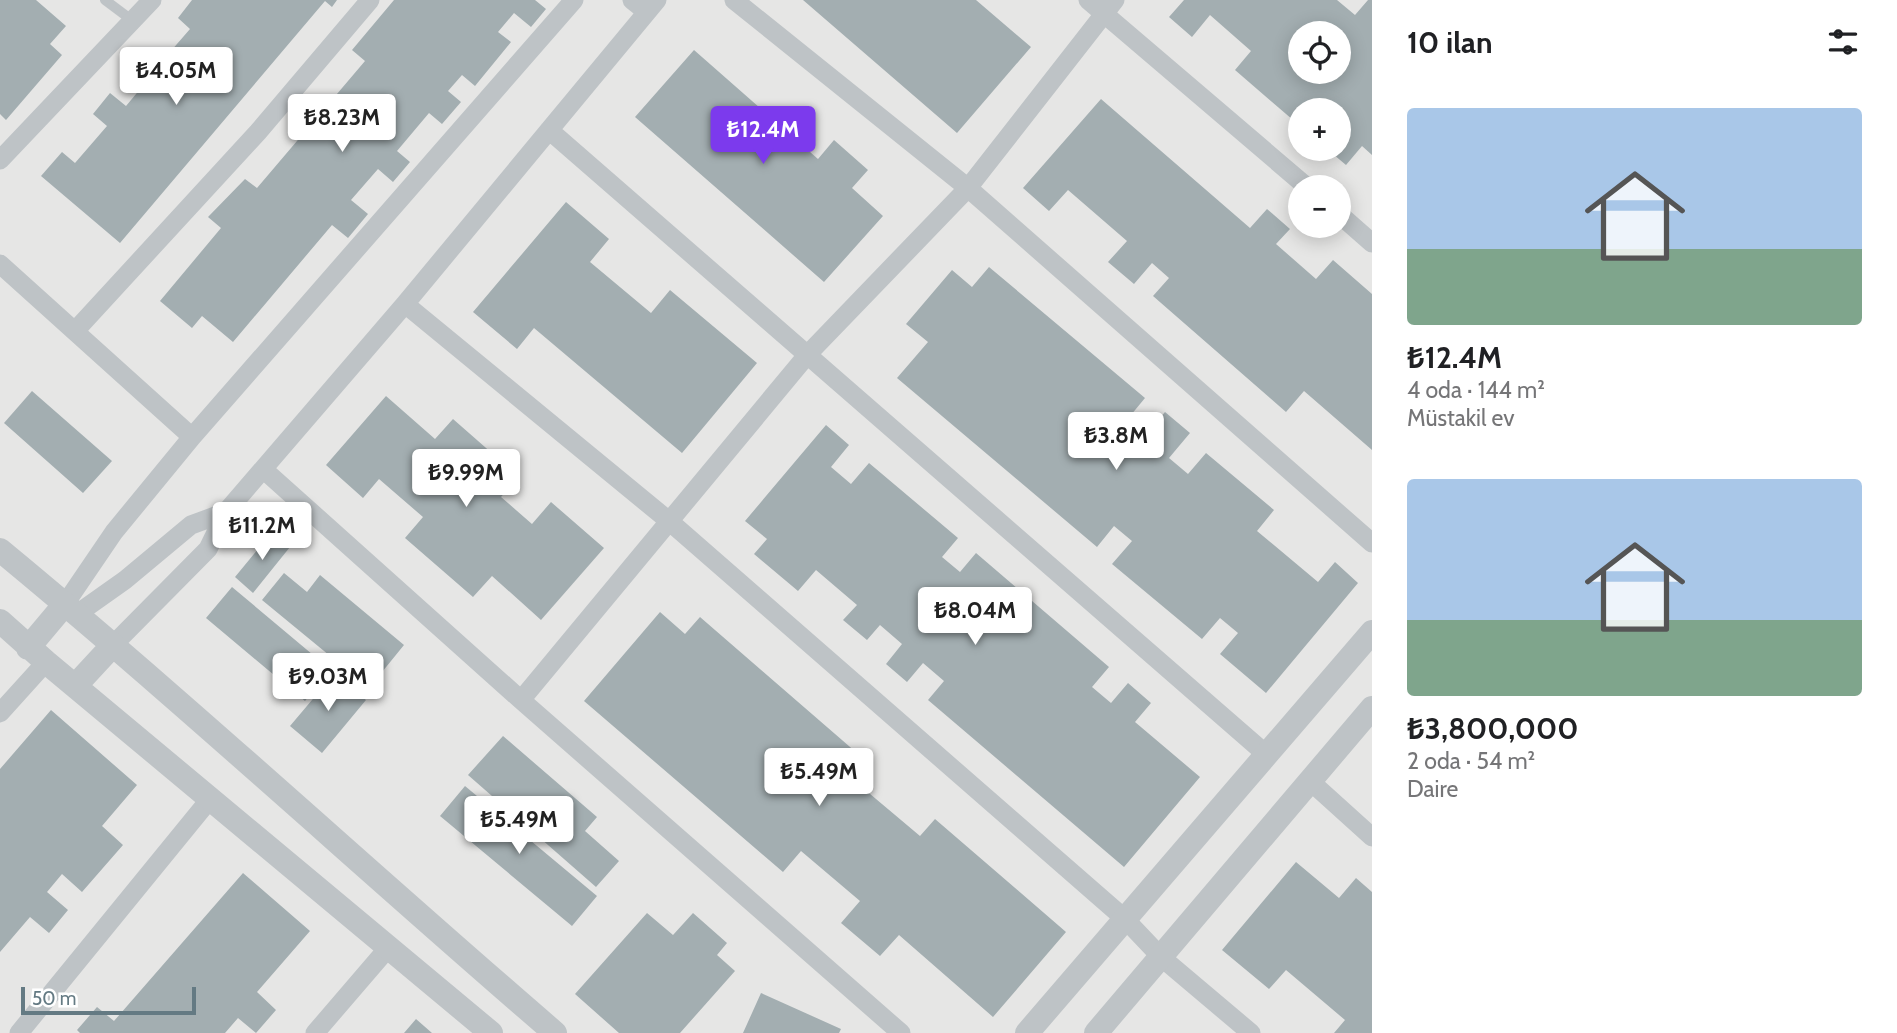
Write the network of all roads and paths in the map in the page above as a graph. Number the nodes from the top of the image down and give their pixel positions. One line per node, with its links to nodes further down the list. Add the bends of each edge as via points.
1 (105, 0): 9 (lane)
2 (152, 0): 9 (street)
3 (370, 0): 18 (street, via 258,132)
4 (574, 0): 20 (street)
5 (734, 0): 13 (street)
6 (1088, 0): 8 (street)
7 (645, 4): 10 (street)
8 (1109, 7): 12 (street); 13 (street)
9 (133, 21): 11 (street)
10 (550, 130): 17 (street); 19 (street)
11 (0, 160)
12 (1294, 175)
13 (968, 188): 19 (street); 24 (street)
14 (1351, 225): 15 (street)
15 (1372, 243)
16 (0, 264): 18 (street)
17 (405, 304): 21 (street); 23 (street)
18 (75, 331): 20 (street)
19 (808, 354): 23 (street); 35 (street)
20 (192, 437): 26 (street, via 114,532)
21 (263, 469): 22 (street); 32 (street)
22 (226, 512): 26 (street, via 191,525 125,580); 29 (street, via 208,549)
23 (669, 521): 32 (street); 39 (street)
24 (1372, 543)
25 (0, 550): 26 (street)
26 (71, 609): 29 (street); 30 (street)
27 (0, 621): 30 (street)
28 (1372, 632): 35 (street)
29 (113, 645): 31 (street); 45 (street)
30 (37, 655): 31 (street); 34 (street)
31 (76, 685): 37 (street)
32 (521, 699): 46 (street)
33 (1372, 708): 36 (street)
34 (0, 713)
35 (1267, 755): 39 (street)
36 (1310, 781): 38 (street); 41 (street)
37 (210, 799): 40 (street); 42 (street)
38 (1372, 837)
39 (1125, 919): 41 (street); 47 (street)
40 (388, 948): 43 (street); 44 (street)
41 (1161, 957): 48 (street); 49 (street)
42 (19, 1033)
43 (315, 1033)
44 (491, 1033)
45 (555, 1033)
46 (901, 1033)
47 (1027, 1033)
48 (1096, 1033)
49 (1251, 1033)

